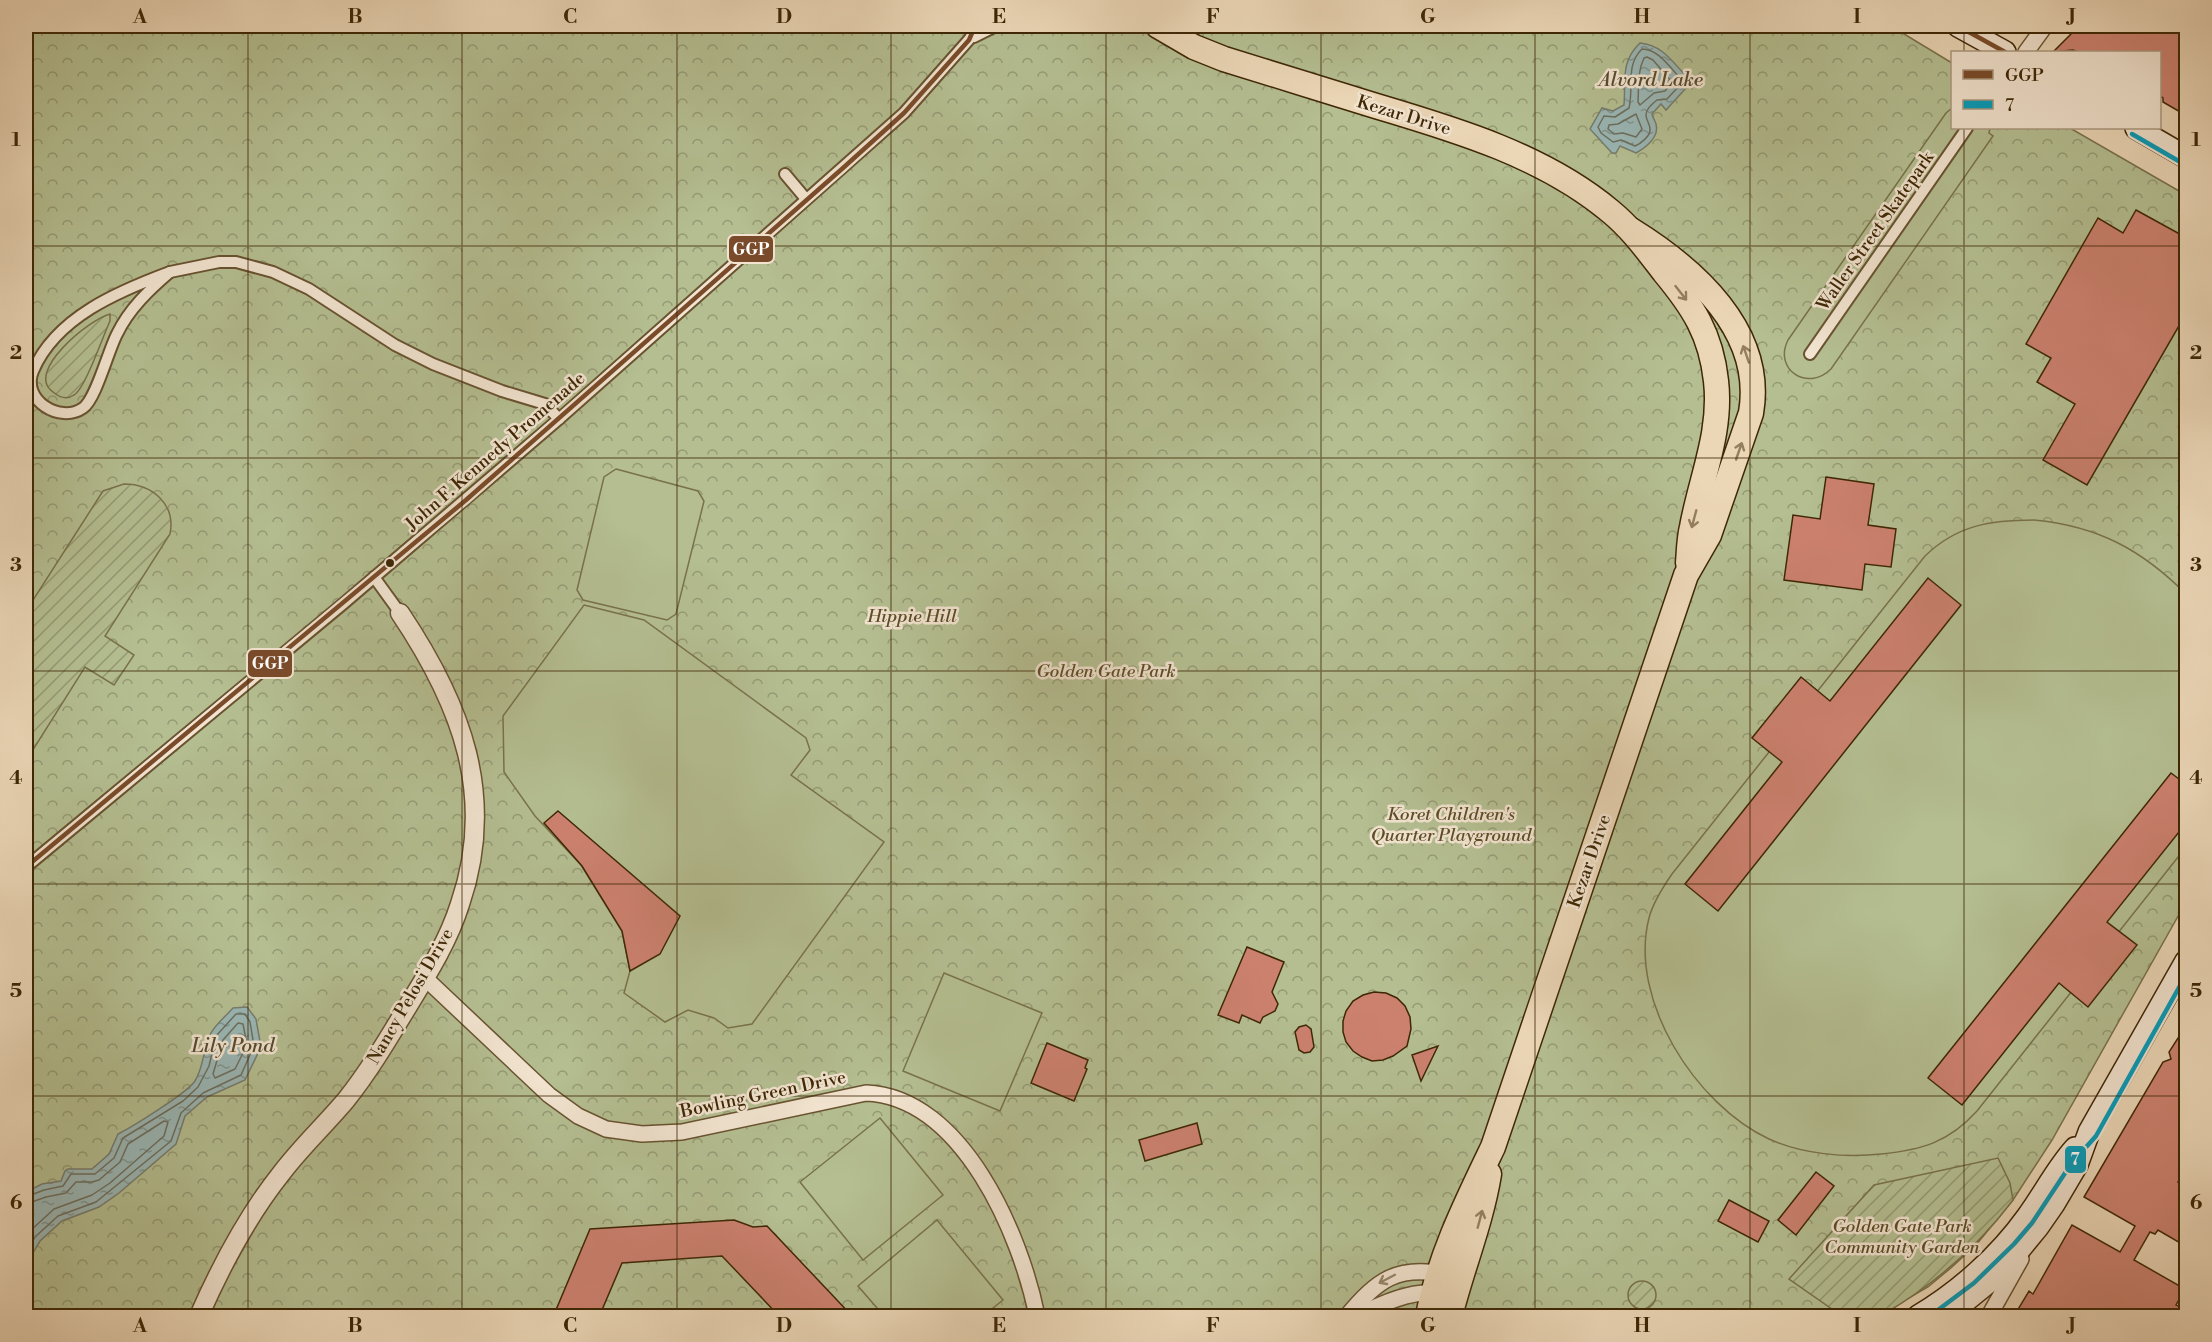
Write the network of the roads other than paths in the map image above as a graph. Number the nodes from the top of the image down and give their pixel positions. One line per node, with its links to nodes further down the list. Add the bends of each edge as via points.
1 (973, 26): 7 (street, John F. Kennedy Promenade)
2 (981, 26): 7 (street, John F. Kennedy Promenade)
3 (996, 26): 7 (street, John F. Kennedy Promenade)
4 (1160, 26): 15 (main road, Kezar Drive, via 1194,47 1224,59 1486,142 1546,169 1589,195)
5 (1958, 26): 8 (main road)
6 (2045, 26): 9 (street)
7 (969, 40): 14 (street, John F. Kennedy Promenade, via 904,113)
8 (2003, 51)
9 (2027, 51)
10 (1966, 129): 18 (street, Waller Street Skatepark)
11 (2138, 129): 12 (main road)
12 (2187, 157)
13 (785, 174): 14 (street)
14 (806, 199): 20 (street, John F. Kennedy Promenade)
15 (1632, 230): 17 (main road, Kezar Drive, one-way to 17); 19 (main road, Kezar Drive, one-way to 15, via 1743,345 1725,312 1686,269)
16 (170, 272): 16 (street, via 98,304 66,327 32,373 30,384 39,403 68,414 86,406 125,320); 20 (street, via 236,262 273,272 309,289 395,345 433,364 545,404)
17 (1700, 321): 19 (main road); 21 (main road, Kezar Drive, via 1711,352 1717,398 1715,432)
18 (1810, 354)
19 (1753, 400): 21 (main road, via 1736,410); 22 (main road, Kezar Drive, one-way to 19, via 1709,535)
20 (559, 419): 23 (street, John F. Kennedy Promenade)
21 (1702, 491): 22 (main road, Kezar Drive, one-way to 22)
22 (1686, 575): 30 (main road, Kezar Drive, via 1493,1147 1485,1201)
23 (374, 577): 24 (street, Nancy Pelosi Drive); 25 (street, John F. Kennedy Promenade)
24 (400, 613): 27 (street, Nancy Pelosi Drive, via 457,716 470,762 475,814 468,877 460,905)
25 (26, 867)
26 (2187, 961): 28 (main road)
27 (425, 978): 31 (street, Nancy Pelosi Drive, via 347,1098 262,1200 228,1256); 32 (street, Bowling Green Drive, via 549,1095 606,1129 642,1134 682,1132 866,1093 891,1096 915,1107 953,1140 990,1189 1017,1244)
28 (2089, 1132): 29 (main road, via 2069,1180); 36 (main road, via 2009,1239 1969,1278)
29 (2038, 1227): 37 (main road, via 2001,1272); 38 (street)
30 (1448, 1292): 33 (street, one-way to 33, via 1410,1271 1387,1278 1365,1295); 34 (street, via 1406,1296); 35 (main road, Kezar Drive)
31 (199, 1317)
32 (1037, 1317)
33 (1347, 1317)
34 (1357, 1317)
35 (1428, 1317)
36 (1918, 1317)
37 (1947, 1317)
38 (1989, 1317)

